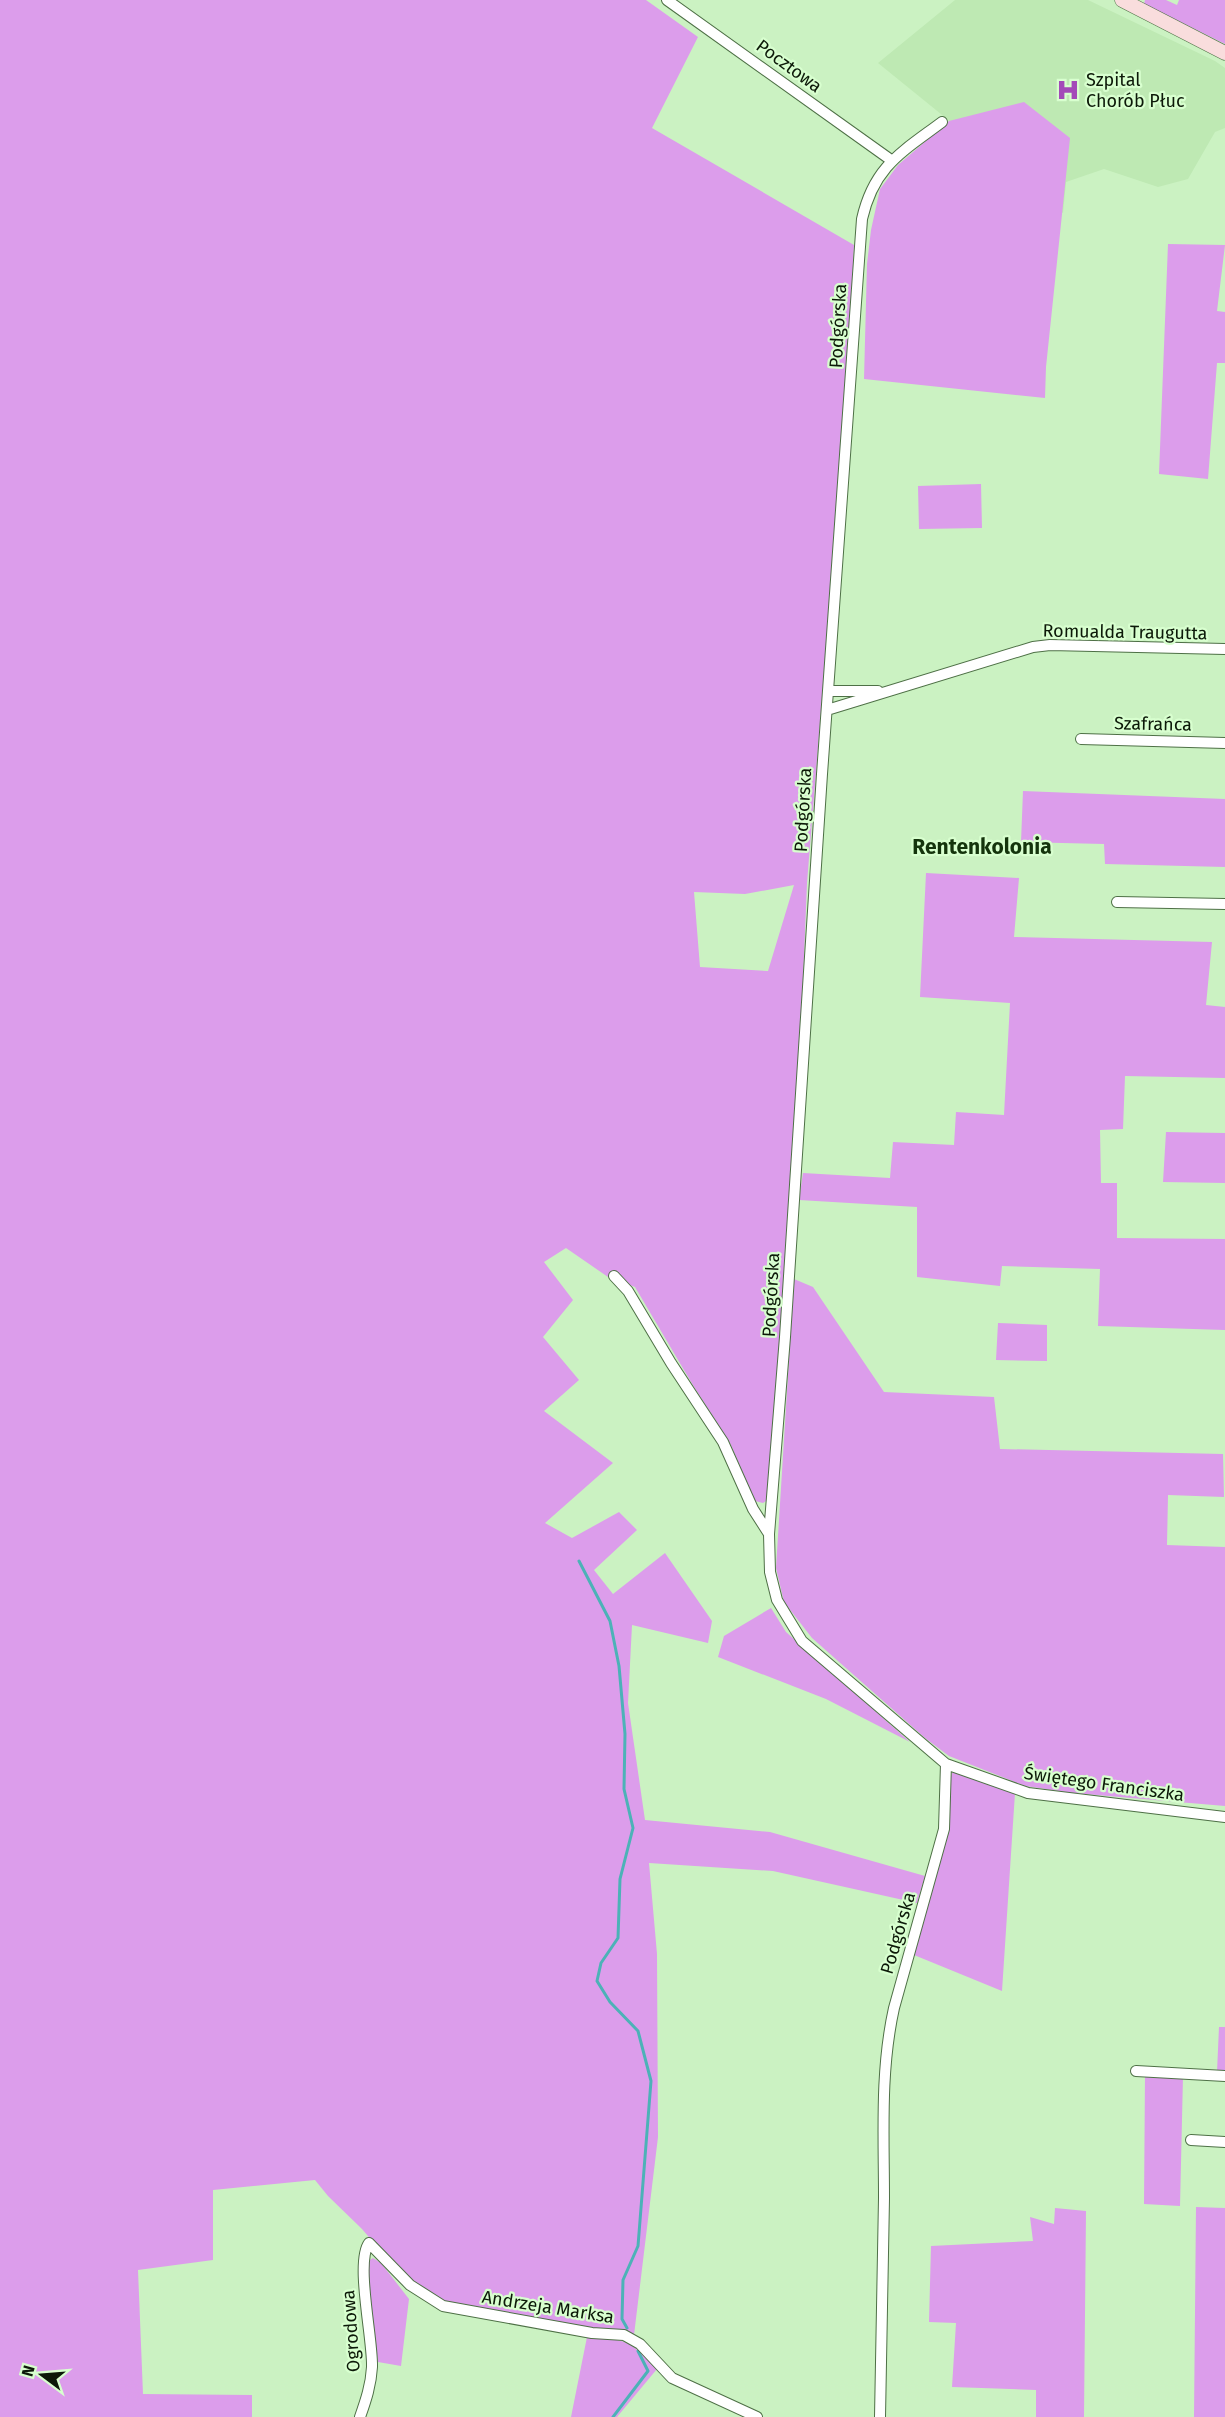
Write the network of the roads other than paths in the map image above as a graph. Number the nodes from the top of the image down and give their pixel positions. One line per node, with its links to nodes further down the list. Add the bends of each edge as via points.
1 (667, 0): 5 (street, Pocztowa)
2 (1122, 0): 3 (main road)
3 (1225, 53)
4 (942, 122): 5 (street, Podgórska)
5 (891, 160): 7 (street, Podgórska, via 866,200 862,219)
6 (1225, 649): 8 (street, Romualda Traugutta, via 1033,647)
7 (828, 691): 8 (street, Romualda Traugutta); 9 (street, Podgórska)
8 (887, 691): 9 (street, Romualda Traugutta)
9 (827, 710): 15 (street, Podgórska)
10 (1081, 739): 11 (street, Szafrańca)
11 (1225, 743)
12 (1117, 902): 13 (street)
13 (1225, 904)
14 (614, 1276): 15 (street, via 628,1291 723,1443 753,1509)
15 (769, 1534): 16 (street, Podgórska, via 768,1558 777,1600 802,1641)
16 (946, 1764): 17 (street, Świętego Franciszka, via 1028,1793); 25 (street, Podgórska, via 944,1829 887,2038)
17 (1225, 1817)
18 (1136, 2071): 19 (street)
19 (1225, 2076)
20 (1191, 2140): 21 (street)
21 (1225, 2142)
22 (369, 2243): 23 (street, Ogrodowa, via 362,2266 372,2366 368,2397); 24 (street, Andrzeja Marksa, via 410,2285 443,2306 624,2335 639,2344 672,2378)
23 (360, 2417)
24 (757, 2417)
25 (880, 2417)

